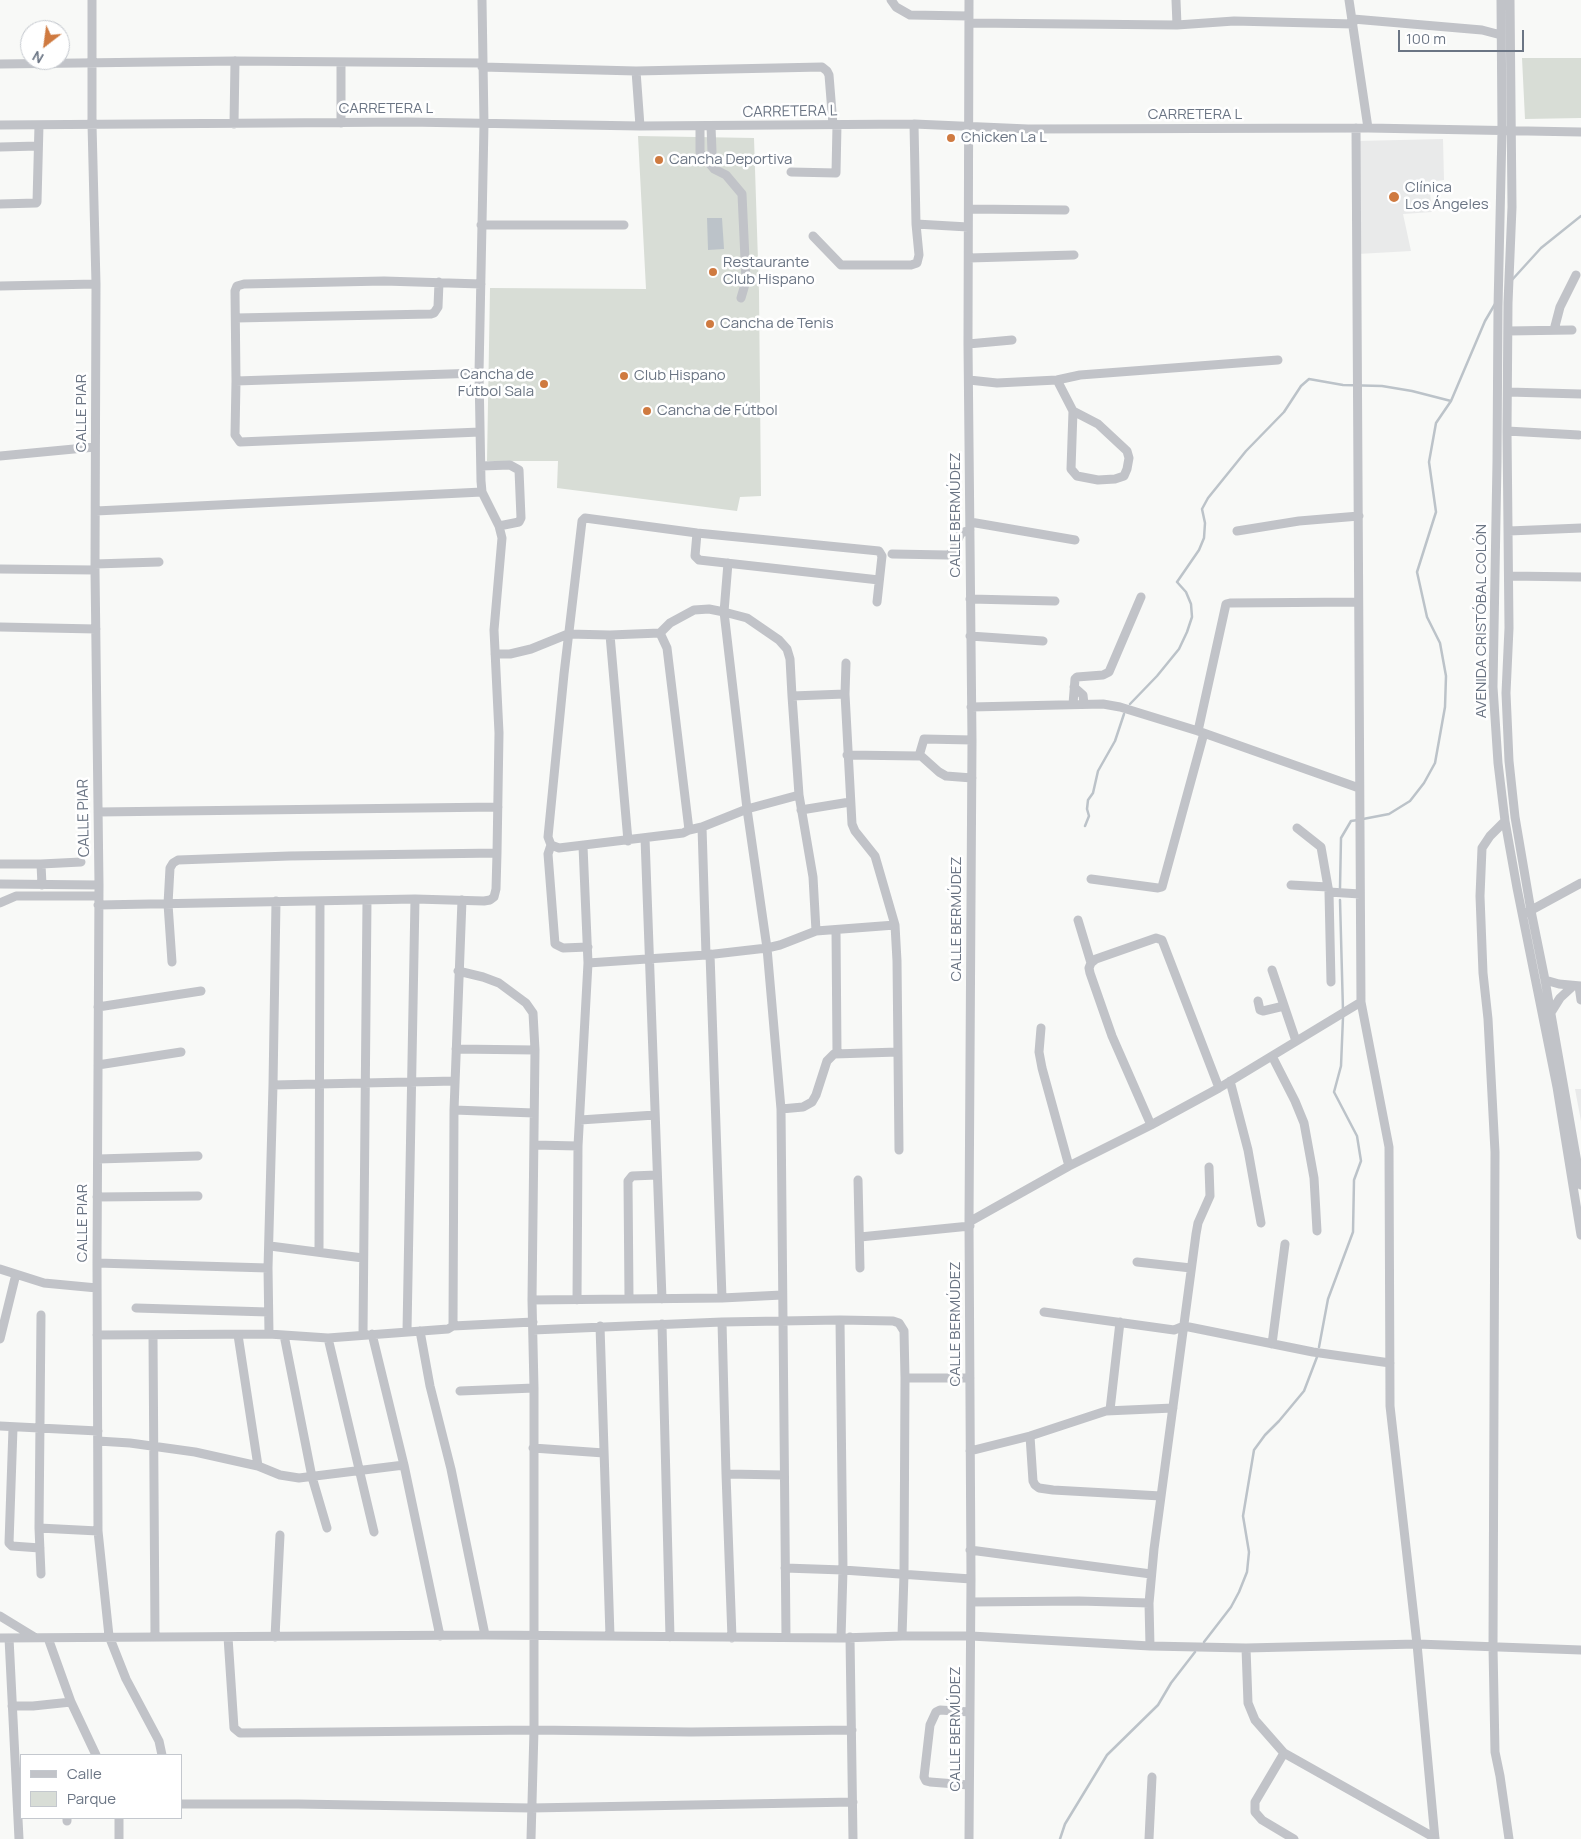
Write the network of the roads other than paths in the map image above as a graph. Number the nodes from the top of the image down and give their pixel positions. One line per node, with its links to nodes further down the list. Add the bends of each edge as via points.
1 (92, 0): 15 (street, CALLE PIAR)
2 (482, 0): 17 (street)
3 (891, 0): 9 (street, via 896,8 910,15)
4 (969, 0): 9 (street, CALLE BERMÚDEZ)
5 (1176, 0): 11 (street)
6 (1349, 0): 10 (street)
7 (1501, 0): 12 (street, AVENIDA CRISTÓBAL COLÓN)
8 (1510, 0): 33 (street, AVENIDA CRISTÓBAL COLÓN)
9 (970, 19): 11 (street); 30 (street, CALLE BERMÚDEZ)
10 (1353, 22): 11 (street, via 1234,21); 12 (street, via 1482,30); 32 (street)
11 (1177, 25)
12 (1501, 35): 33 (street, AVENIDA CRISTÓBAL COLÓN)
13 (235, 61): 14 (street); 15 (street); 21 (street)
14 (341, 62): 17 (street); 19 (street)
15 (92, 63): 16 (street); 20 (street, CALLE PIAR)
16 (0, 64)
17 (482, 65): 18 (street); 22 (street)
18 (636, 71): 26 (street, via 822,68 829,75); 27 (street)
19 (341, 123): 21 (street, CARRETERA L); 22 (street, CARRETERA L)
20 (92, 124): 21 (street, CARRETERA L); 25 (street, CARRETERA L); 51 (street, CALLE PIAR)
21 (234, 124)
22 (484, 124): 27 (street, CARRETERA L); 44 (street)
23 (914, 124): 26 (street, CARRETERA L); 30 (street, CARRETERA L); 42 (street)
24 (0, 125): 25 (street, CARRETERA L)
25 (39, 125): 36 (street)
26 (835, 125): 29 (street, CARRETERA L); 38 (street, via 836,173)
27 (640, 126): 28 (street, CARRETERA L)
28 (700, 126): 29 (street, CARRETERA L); 37 (street, via 700,152)
29 (711, 126): 37 (street, via 712,152)
30 (968, 126): 31 (street, CARRETERA L, via 1028,129); 40 (street, CALLE BERMÚDEZ)
31 (1356, 128): 32 (street, CARRETERA L); 77 (street)
32 (1368, 128): 33 (street, CARRETERA L)
33 (1507, 131): 34 (street, CARRETERA L); 58 (street, AVENIDA CRISTÓBAL COLÓN, via 1512,207); 126 (street, AVENIDA CRISTÓBAL COLÓN, via 1499,250 1493,687)
34 (1581, 132)
35 (0, 146): 36 (street)
36 (38, 146): 39 (street, via 37,202)
37 (707, 161): 54 (street, via 726,175 742,194 746,281)
38 (791, 172)
39 (0, 204)
40 (968, 209): 41 (street); 45 (street, CALLE BERMÚDEZ)
41 (1065, 210)
42 (916, 224): 45 (street); 46 (street, via 918,259 911,265 841,265)
43 (624, 225): 44 (street)
44 (481, 226): 52 (street)
45 (968, 227): 48 (street, CALLE BERMÚDEZ)
46 (813, 236)
47 (1074, 255): 48 (street)
48 (969, 258): 60 (street, CALLE BERMÚDEZ)
49 (1576, 275): 56 (street, via 1560,307)
50 (439, 282): 52 (street); 55 (street, via 438,307 431,314); 55 (street, via 238,285 235,291)
51 (96, 284): 53 (street); 72 (street, CALLE PIAR)
52 (481, 284): 62 (street)
53 (0, 286)
54 (741, 298)
55 (236, 318): 65 (street)
56 (1554, 330): 57 (street); 58 (street)
57 (1572, 330)
58 (1508, 331): 66 (street, AVENIDA CRISTÓBAL COLÓN)
59 (1012, 340): 60 (street)
60 (968, 344): 63 (street, CALLE BERMÚDEZ)
61 (1278, 360): 64 (street, via 1080,375)
62 (479, 373): 65 (street); 70 (street)
63 (969, 380): 64 (street, via 997,383); 79 (street, CALLE BERMÚDEZ)
64 (1058, 380): 68 (street)
65 (236, 381): 70 (street, via 235,435 243,443)
66 (1508, 392): 67 (street); 69 (street, AVENIDA CRISTÓBAL COLÓN)
67 (1581, 394)
68 (1074, 411): 68 (street, via 1070,464 1074,473 1098,480 1115,480 1124,476 1129,458 1127,451 1098,424)
69 (1507, 430): 71 (street); 82 (street, AVENIDA CRISTÓBAL COLÓN)
70 (480, 432): 74 (street)
71 (1579, 435)
72 (95, 447): 73 (street); 76 (street, CALLE PIAR)
73 (0, 456)
74 (481, 466): 75 (street); 78 (street, via 510,465 519,470 521,518 519,522)
75 (482, 492): 76 (street); 78 (street)
76 (96, 511): 88 (street, CALLE PIAR)
77 (1359, 516): 81 (street, via 1298,520); 97 (street)
78 (499, 526): 106 (street, via 502,538)
79 (970, 526): 84 (street); 85 (street, via 960,533 948,554); 94 (street, CALLE BERMÚDEZ)
80 (1581, 528): 82 (street)
81 (1237, 531)
82 (1509, 531): 90 (street, AVENIDA CRISTÓBAL COLÓN)
83 (697, 534): 87 (street, via 697,559); 92 (street, via 879,551 882,556); 102 (street, via 583,519)
84 (1075, 540)
85 (892, 554)
86 (159, 562): 88 (street)
87 (728, 563): 92 (street); 98 (street)
88 (95, 567): 89 (street); 100 (street, CALLE PIAR)
89 (0, 569)
90 (1509, 576): 91 (street); 154 (street, AVENIDA CRISTÓBAL COLÓN, via 1506,693 1509,761)
91 (1581, 577)
92 (879, 580): 96 (street)
93 (1141, 597): 108 (street, via 1109,672 1077,677)
94 (970, 599): 95 (street); 104 (street, CALLE BERMÚDEZ)
95 (1055, 601)
96 (877, 602)
97 (1358, 602): 114 (street, via 1226,604); 119 (street)
98 (724, 612): 101 (street, via 694,610 670,623); 110 (street, via 747,618 787,649); 123 (street)
99 (0, 628): 100 (street)
100 (96, 629): 125 (street, CALLE PIAR)
101 (660, 633): 103 (street); 129 (street, via 667,648)
102 (568, 634): 103 (street); 106 (street, via 531,649); 132 (street, via 548,837)
103 (610, 636): 131 (street)
104 (970, 636): 105 (street); 113 (street, CALLE BERMÚDEZ)
105 (1043, 641)
106 (495, 654): 122 (street, via 500,733)
107 (846, 663): 109 (street)
108 (1074, 687): 111 (street); 112 (street, via 1083,695)
109 (846, 694): 110 (street); 116 (street)
110 (792, 696): 120 (street)
111 (1073, 704): 112 (street); 113 (street)
112 (1084, 704): 114 (street, via 1120,707)
113 (971, 706): 115 (street, CALLE BERMÚDEZ)
114 (1201, 732): 119 (street); 138 (street, via 1162,887)
115 (972, 740): 117 (street, via 924,739); 118 (street, CALLE BERMÚDEZ)
116 (847, 755): 117 (street); 121 (street)
117 (920, 755): 118 (street, via 946,776)
118 (972, 778): 213 (street, CALLE BERMÚDEZ)
119 (1359, 788): 145 (street)
120 (799, 795): 123 (street); 124 (street)
121 (850, 802): 124 (street); 156 (street, via 852,824 875,856)
122 (498, 807): 125 (street); 134 (street)
123 (747, 809): 127 (street); 160 (street)
124 (801, 810): 158 (street, via 812,877)
125 (98, 812): 142 (street, CALLE PIAR)
126 (1505, 821): 154 (street, AVENIDA CRISTÓBAL COLÓN); 318 (street, via 1482,848 1480,896 1495,1152)
127 (702, 827): 129 (street); 161 (street)
128 (1296, 828): 144 (street, via 1321,848)
129 (689, 830): 130 (street)
130 (644, 838): 131 (street); 162 (street)
131 (628, 841): 133 (street)
132 (551, 845): 133 (street, via 559,848); 159 (street, via 548,854 555,944 563,948)
133 (583, 846): 159 (street)
134 (497, 853): 149 (street, via 494,897 484,901); 153 (street, via 181,859 170,868)
135 (82, 862): 137 (street)
136 (0, 864): 137 (street)
137 (41, 864): 141 (street)
138 (1091, 879)
139 (1581, 883): 154 (street)
140 (0, 884): 141 (street)
141 (42, 884): 142 (street)
142 (99, 885): 147 (street, CALLE PIAR)
143 (1291, 885): 144 (street)
144 (1328, 890): 145 (street); 169 (street)
145 (1360, 894): 174 (street)
146 (414, 899): 148 (street); 149 (street); 189 (street)
147 (99, 900): 152 (street, via 16,896); 153 (street); 176 (street, CALLE PIAR)
148 (367, 900): 151 (street); 190 (street)
149 (462, 900): 167 (street)
150 (276, 901): 151 (street); 153 (street); 192 (street)
151 (320, 901): 191 (street)
152 (0, 903)
153 (168, 904): 163 (street)
154 (1526, 913): 168 (street, AVENIDA CRISTÓBAL COLÓN); 215 (street, AVENIDA CRISTÓBAL COLÓN)
155 (1078, 920): 165 (street)
156 (895, 924): 157 (street); 183 (street)
157 (836, 930): 158 (street); 184 (street)
158 (816, 931): 160 (street)
159 (588, 947): 164 (street)
160 (768, 948): 161 (street); 194 (street)
161 (708, 954): 162 (street); 232 (street)
162 (648, 959): 164 (street); 197 (street)
163 (172, 962)
164 (588, 963): 198 (street)
165 (1091, 963): 193 (street, via 1156,938 1162,940); 199 (street, via 1090,973 1112,1036)
166 (1272, 970): 175 (street)
167 (458, 971): 180 (street); 181 (street, via 500,983 526,1003 533,1013)
168 (1545, 980): 170 (street); 177 (street, AVENIDA CRISTÓBAL COLÓN)
169 (1331, 982)
170 (1578, 986): 172 (street); 177 (street, via 1560,998)
171 (201, 992): 176 (street)
172 (1581, 1000)
173 (1258, 1001): 175 (street, via 1262,1011)
174 (1361, 1002): 179 (street); 259 (street, via 1389,1147)
175 (1284, 1006): 179 (street)
176 (98, 1007): 186 (street, CALLE PIAR)
177 (1550, 1014): 209 (street, AVENIDA CRISTÓBAL COLÓN)
178 (1041, 1028): 205 (street, via 1039,1052 1042,1068)
179 (1296, 1041): 185 (street)
180 (456, 1049): 181 (street); 187 (street)
181 (535, 1050): 196 (street)
182 (181, 1052): 186 (street)
183 (898, 1052): 184 (street); 202 (street)
184 (837, 1053): 194 (street, via 827,1061 812,1102 803,1108)
185 (1272, 1056): 188 (street); 214 (street, via 1304,1123 1314,1178)
186 (98, 1065): 204 (street, CALLE PIAR)
187 (455, 1081): 189 (street); 195 (street)
188 (1230, 1081): 193 (street); 212 (street, via 1248,1150)
189 (411, 1082): 190 (street); 249 (street)
190 (365, 1083): 191 (street); 220 (street)
191 (320, 1084): 192 (street); 219 (street)
192 (273, 1085): 218 (street)
193 (1218, 1088): 199 (street)
194 (781, 1109): 229 (street)
195 (454, 1110): 196 (street); 244 (street)
196 (534, 1113): 200 (street)
197 (655, 1115): 198 (street); 207 (street)
198 (580, 1120): 201 (street)
199 (1151, 1125): 205 (street)
200 (534, 1145): 201 (street); 233 (street)
201 (578, 1146): 234 (street)
202 (899, 1150)
203 (198, 1156): 204 (street)
204 (98, 1160): 211 (street, CALLE PIAR)
205 (1069, 1166): 213 (street)
206 (1209, 1168): 226 (street, via 1210,1196 1198,1223)
207 (656, 1175): 230 (street, via 632,1176 628,1181); 231 (street)
208 (858, 1180): 216 (street)
209 (1581, 1185)
210 (198, 1196): 211 (street)
211 (97, 1198): 222 (street, CALLE PIAR)
212 (1261, 1223)
213 (969, 1224): 216 (street); 261 (street, CALLE BERMÚDEZ)
214 (1317, 1231)
215 (1581, 1235)
216 (860, 1237): 225 (street)
217 (1285, 1244): 258 (street)
218 (270, 1246): 219 (street); 224 (street)
219 (318, 1252): 220 (street)
220 (363, 1258): 254 (street)
221 (1137, 1262): 226 (street)
222 (97, 1263): 224 (street); 228 (street, CALLE PIAR)
223 (0, 1268): 227 (street)
224 (268, 1268): 236 (street)
225 (860, 1268)
226 (1191, 1268): 247 (street)
227 (16, 1274): 228 (street, via 44,1283); 257 (street)
228 (97, 1288): 251 (street, CALLE PIAR)
229 (782, 1295): 232 (street); 241 (street)
230 (629, 1298): 231 (street); 234 (street)
231 (662, 1298): 232 (street)
232 (722, 1298)
233 (532, 1300): 234 (street); 245 (street)
234 (576, 1300)
235 (136, 1308): 236 (street)
236 (268, 1312): 250 (street)
237 (1044, 1312): 242 (street)
238 (41, 1315): 268 (street)
239 (840, 1320): 241 (street); 260 (street, via 899,1323 904,1331); 291 (street)
240 (722, 1322): 241 (street); 243 (street); 279 (street)
241 (783, 1322): 280 (street)
242 (1120, 1322): 247 (street, via 1174,1330); 265 (street)
243 (662, 1324): 246 (street); 309 (street)
244 (453, 1326): 245 (street); 248 (street)
245 (533, 1326): 246 (street); 262 (street)
246 (600, 1326): 275 (street)
247 (1184, 1326): 258 (street); 264 (street)
248 (420, 1330): 249 (street); 299 (street)
249 (407, 1331): 254 (street)
250 (269, 1334): 252 (street); 253 (street)
251 (97, 1335): 255 (street); 269 (street, CALLE PIAR)
252 (238, 1335): 255 (street); 277 (street)
253 (284, 1335): 256 (street); 281 (street)
254 (368, 1335): 256 (street); 276 (street)
255 (153, 1336): 272 (street)
256 (328, 1338): 278 (street)
257 (0, 1339)
258 (1272, 1344): 259 (street)
259 (1390, 1363): 316 (street, via 1390,1406)
260 (905, 1378): 261 (street); 293 (street)
261 (970, 1378): 274 (street, CALLE BERMÚDEZ)
262 (534, 1388): 263 (street); 273 (street)
263 (460, 1391)
264 (1173, 1408): 265 (street); 282 (street)
265 (1110, 1410): 270 (street)
266 (0, 1426): 267 (street)
267 (13, 1428): 268 (street); 288 (street, via 9,1543)
268 (40, 1428): 269 (street); 283 (street)
269 (98, 1431): 271 (street, CALLE PIAR)
270 (1030, 1436): 274 (street); 282 (street, via 1033,1480 1039,1488)
271 (98, 1441): 272 (street); 285 (street, CALLE PIAR)
272 (154, 1446): 277 (street); 301 (street)
273 (534, 1448): 275 (street); 303 (street)
274 (970, 1451): 289 (street, CALLE BERMÚDEZ)
275 (604, 1454): 304 (street)
276 (404, 1465): 278 (street); 302 (street)
277 (258, 1466): 281 (street, via 280,1475)
278 (360, 1471): 281 (street); 286 (street)
279 (726, 1474): 280 (street); 314 (street)
280 (784, 1475): 290 (street)
281 (312, 1477): 284 (street)
282 (1161, 1496): 294 (street)
283 (39, 1528): 285 (street); 288 (street)
284 (327, 1528)
285 (98, 1531): 300 (street, CALLE PIAR)
286 (374, 1532)
287 (280, 1535): 308 (street)
288 (40, 1548): 292 (street)
289 (970, 1550): 294 (street); 295 (street, CALLE BERMÚDEZ)
290 (785, 1568): 291 (street); 310 (street)
291 (843, 1570): 293 (street); 315 (street)
292 (41, 1574)
293 (904, 1574): 295 (street); 305 (street)
294 (1151, 1574): 297 (street)
295 (971, 1578): 296 (street, CALLE BERMÚDEZ)
296 (971, 1602): 297 (street); 306 (street, CALLE BERMÚDEZ)
297 (1149, 1604): 317 (street)
298 (0, 1616): 312 (street)
299 (485, 1634): 302 (street); 303 (street)
300 (109, 1636): 301 (street); 313 (street); 328 (street, CALLE PIAR, via 126,1679 159,1741)
301 (155, 1636): 307 (street)
302 (440, 1636): 308 (street)
303 (533, 1636): 304 (street); 324 (street)
304 (610, 1636): 309 (street)
305 (902, 1636): 306 (street); 315 (street)
306 (971, 1636): 317 (street); 323 (street, CALLE BERMÚDEZ)
307 (228, 1637): 308 (street); 324 (street, via 234,1728 240,1733)
308 (275, 1637)
309 (670, 1637): 314 (street)
310 (786, 1637): 314 (street); 315 (street)
311 (4, 1638): 312 (street); 322 (street)
312 (36, 1638): 313 (street)
313 (48, 1638): 321 (street)
314 (732, 1638)
315 (846, 1638): 325 (street)
316 (1417, 1644): 318 (street); 319 (street); 342 (street)
317 (1150, 1646): 319 (street)
318 (1493, 1647): 320 (street); 343 (street, via 1495,1752)
319 (1246, 1648): 326 (street, via 1248,1703 1255,1720)
320 (1581, 1650)
321 (71, 1702): 322 (street); 327 (street)
322 (12, 1706): 335 (street)
323 (970, 1712): 330 (street, CALLE BERMÚDEZ); 330 (street, via 936,1712 930,1726 924,1777 930,1782)
324 (534, 1730): 325 (street); 333 (street)
325 (852, 1730): 331 (street)
326 (1284, 1753): 341 (street, via 1255,1802 1255,1812 1262,1820); 342 (street)
327 (96, 1754)
328 (162, 1754)
329 (1152, 1777): 340 (street)
330 (969, 1785): 339 (street, CALLE BERMÚDEZ)
331 (852, 1802): 333 (street); 338 (street)
332 (182, 1804): 333 (street)
333 (531, 1808): 337 (street)
334 (119, 1819): 336 (street)
335 (19, 1839)
336 (119, 1839)
337 (530, 1839)
338 (853, 1839)
339 (969, 1839)
340 (1149, 1839)
341 (1294, 1839)
342 (1435, 1839)
343 (1509, 1839)

